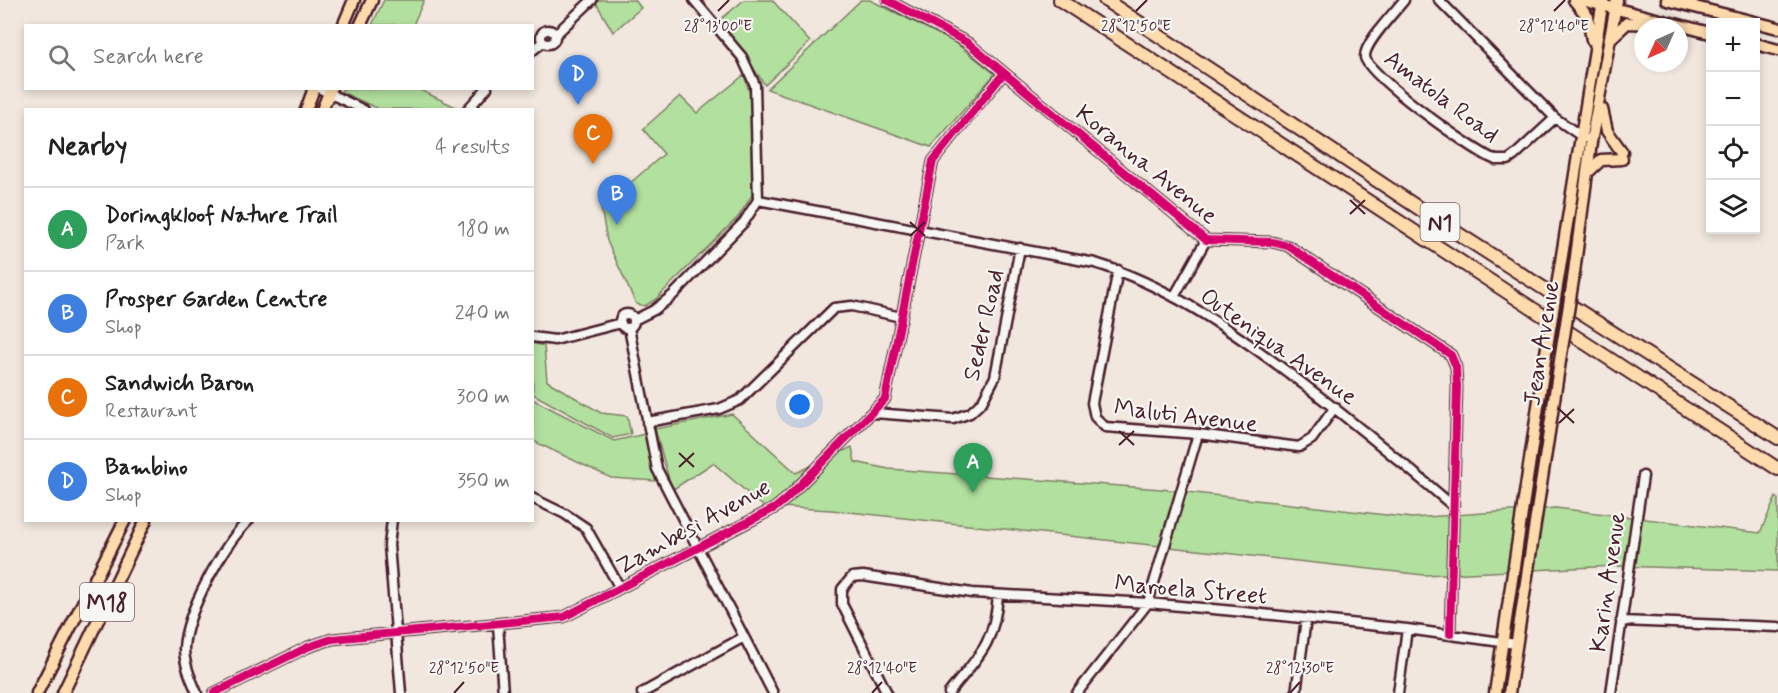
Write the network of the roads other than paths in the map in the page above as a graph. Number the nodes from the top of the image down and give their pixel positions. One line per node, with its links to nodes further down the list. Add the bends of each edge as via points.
1 (354, 0): 17 (main road)
2 (372, 0): 18 (main road)
3 (592, 0): 26 (street, via 552,33 550,44 543,42)
4 (694, 0): 41 (street, via 742,57 755,85)
5 (887, 0): 28 (street, Koranna Avenue, via 956,34)
6 (1049, 0): 23 (highway)
7 (1060, 0): 23 (highway, N1)
8 (1105, 0): 54 (highway, N1, via 1432,217)
9 (1404, 0): 38 (street, Amatola Road, via 1369,43 1365,56 1370,68 1399,93 1496,160 1514,156)
10 (1439, 0): 38 (street)
11 (1574, 0): 29 (main road, via 1591,26)
12 (1582, 0): 14 (main road)
13 (1667, 0): 19 (main road)
14 (1602, 3): 15 (main road); 29 (main road, Jean Avenue)
15 (1616, 4): 21 (main road); 24 (main road, Jean Avenue)
16 (1634, 23): 24 (main road, via 1627,23)
17 (344, 24)
18 (361, 24)
19 (1778, 28)
20 (1688, 29): 22 (main road)
21 (1706, 32)
22 (1706, 32)
23 (1113, 35): 55 (highway, N1)
24 (1610, 39): 33 (main road, Jean Avenue)
25 (1760, 45): 27 (main road)
26 (534, 49)
27 (1778, 50)
28 (1004, 73): 42 (street, Zambesi Avenue, via 937,153); 43 (street, Koranna Avenue)
29 (1590, 76): 39 (main road, Jean Avenue)
30 (315, 90): 34 (main road)
31 (485, 90): 37 (street)
32 (330, 91): 35 (main road); 36 (street)
33 (1602, 93): 39 (main road, Jean Avenue); 40 (main road, via 1604,126 1622,156 1600,160)
34 (307, 108)
35 (323, 108)
36 (360, 108)
37 (470, 108)
38 (1555, 118): 39 (street)
39 (1586, 139): 40 (main road, Jean Avenue); 76 (main road, Jean Avenue, bridge, via 1559,273)
40 (1587, 174): 64 (main road, Jean Avenue, bridge)
41 (758, 200): 42 (street, Outeniqua Avenue); 48 (street, via 737,230 672,296)
42 (919, 229): 44 (street, Outeniqua Avenue); 47 (street, Zambesi Avenue)
43 (1206, 240): 46 (street); 58 (street, Koranna Avenue, via 1288,246 1451,355 1457,376)
44 (1020, 248): 45 (street, Outeniqua Avenue); 51 (street, Seder Road, via 995,377 982,402 970,413 953,419)
45 (1118, 270): 46 (street, Outeniqua Avenue); 53 (street, Maluti Avenue, via 1092,403 1095,417 1112,429)
46 (1174, 297): 50 (street, Outeniqua Avenue, via 1226,327)
47 (901, 317): 51 (street, Zambesi Avenue, via 885,399); 52 (street, via 852,306 834,308 740,400 719,409)
48 (632, 324): 49 (street, via 627,315 621,323 555,340); 52 (street)
49 (534, 337)
50 (1335, 407): 53 (street, Maluti Avenue, via 1312,440 1299,447); 58 (street, Outeniqua Avenue)
51 (874, 413): 63 (street, Zambesi Avenue, via 775,508)
52 (647, 422): 63 (street, via 657,469)
53 (1198, 435): 67 (street)
54 (1778, 438)
55 (1778, 469)
56 (1643, 476): 69 (street, Karin Avenue)
57 (534, 499): 65 (street, via 586,528)
58 (1453, 506): 74 (street)
59 (124, 522): 79 (main road, M18)
60 (145, 522): 80 (main road, M18)
61 (247, 522): 81 (street, via 222,553 188,628 185,660)
62 (392, 522): 73 (street, via 389,545)
63 (698, 549): 65 (street, Zambesi Avenue); 75 (street)
64 (1525, 587): 76 (main road, via 1511,629); 77 (main road, Jean Avenue)
65 (620, 588): 70 (street, Zambesi Avenue, via 564,617)
66 (998, 596): 67 (street, Maroela Street); 87 (street, Maroela Street, via 863,576 846,581 841,599); 88 (street, via 989,642)
67 (1148, 603): 68 (street, Maroela Street); 89 (street)
68 (1306, 619): 72 (street, Maroela Street); 90 (street)
69 (1621, 621): 71 (street); 94 (street, Karin Avenue)
70 (498, 625): 73 (street, Zambesi Avenue); 84 (street)
71 (1778, 627)
72 (1407, 629): 74 (street, Maroela Street); 91 (street)
73 (395, 632): 82 (street, Zambesi Avenue, via 321,642); 83 (street)
74 (1450, 634): 76 (street, Maroela Street)
75 (744, 638): 78 (street); 86 (street)
76 (1502, 642): 77 (street, Maroela Street); 92 (main road, Jean Avenue)
77 (1516, 644): 93 (main road, Jean Avenue)
78 (656, 690): 85 (street)
79 (37, 693)
80 (63, 693)
81 (197, 693)
82 (214, 693)
83 (401, 693)
84 (503, 693)
85 (642, 693)
86 (773, 693)
87 (887, 693)
88 (949, 693)
89 (1077, 693)
90 (1296, 693)
91 (1398, 693)
92 (1495, 693)
93 (1509, 693)
94 (1611, 693)

